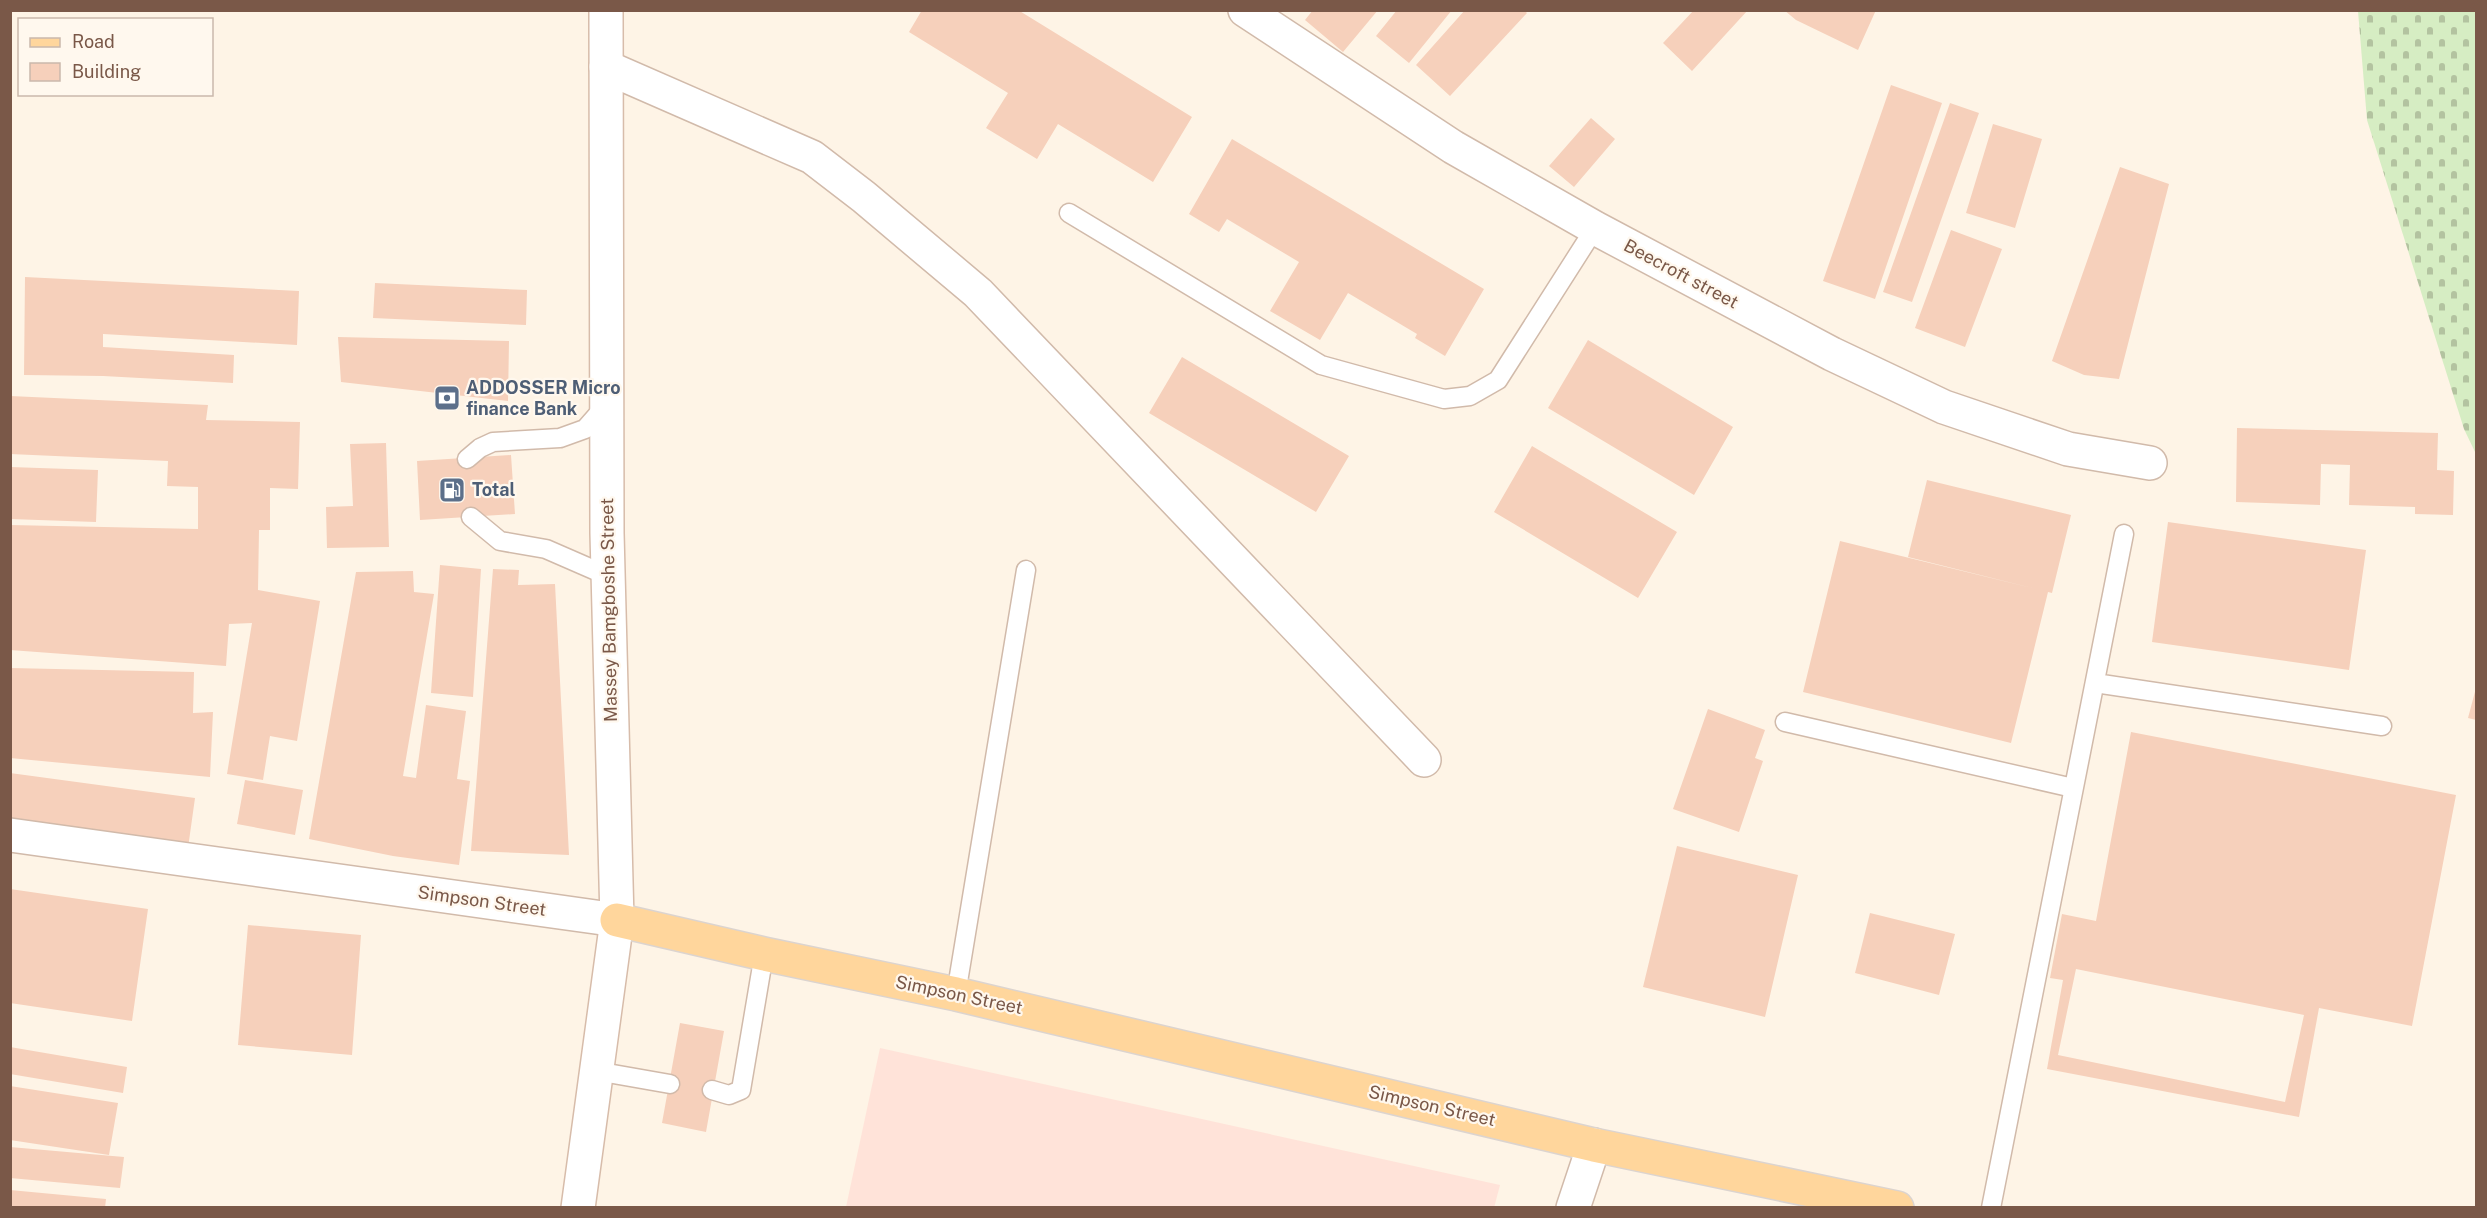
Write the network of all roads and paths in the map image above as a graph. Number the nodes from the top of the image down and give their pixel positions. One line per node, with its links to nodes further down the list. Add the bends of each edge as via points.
1 (606, 10): 3 (street, Massey Bamgboshe Street)
2 (1245, 10): 5 (street, Beecroft street, via 1453,147)
3 (606, 67): 6 (street, Massey Bamgboshe Street); 16 (street, via 812,157 978,293)
4 (1069, 213): 5 (lane, via 1321,365 1444,399 1470,396 1498,380)
5 (1595, 228): 8 (street, Beecroft street, via 1832,354 1944,407 2068,449)
6 (607, 404): 7 (lane, via 585,429 560,438 493,442); 12 (street, Massey Bamgboshe Street)
7 (467, 459)
8 (2150, 463)
9 (471, 517): 12 (lane, via 500,541 546,549)
10 (2124, 534): 13 (lane)
11 (1026, 570): 21 (lane)
12 (608, 576): 19 (street, Massey Bamgboshe Street)
13 (2095, 683): 15 (lane); 17 (lane)
14 (1785, 722): 17 (lane)
15 (2382, 726)
16 (1424, 760)
17 (2073, 788): 29 (lane)
18 (10, 835): 19 (street, Simpson Street)
19 (617, 920): 20 (main road, Simpson Street); 22 (street, Massey Bamgboshe Street)
20 (764, 954): 21 (main road, Simpson Street); 24 (lane, via 741,1090 729,1095)
21 (956, 993): 25 (main road, Simpson Street)
22 (596, 1071): 23 (lane); 26 (street, Massey Bamgboshe Street)
23 (670, 1084)
24 (712, 1090)
25 (1594, 1145): 27 (street); 28 (main road, Simpson Street)
26 (578, 1208)
27 (1573, 1208)
28 (1898, 1208)
29 (1991, 1208)

